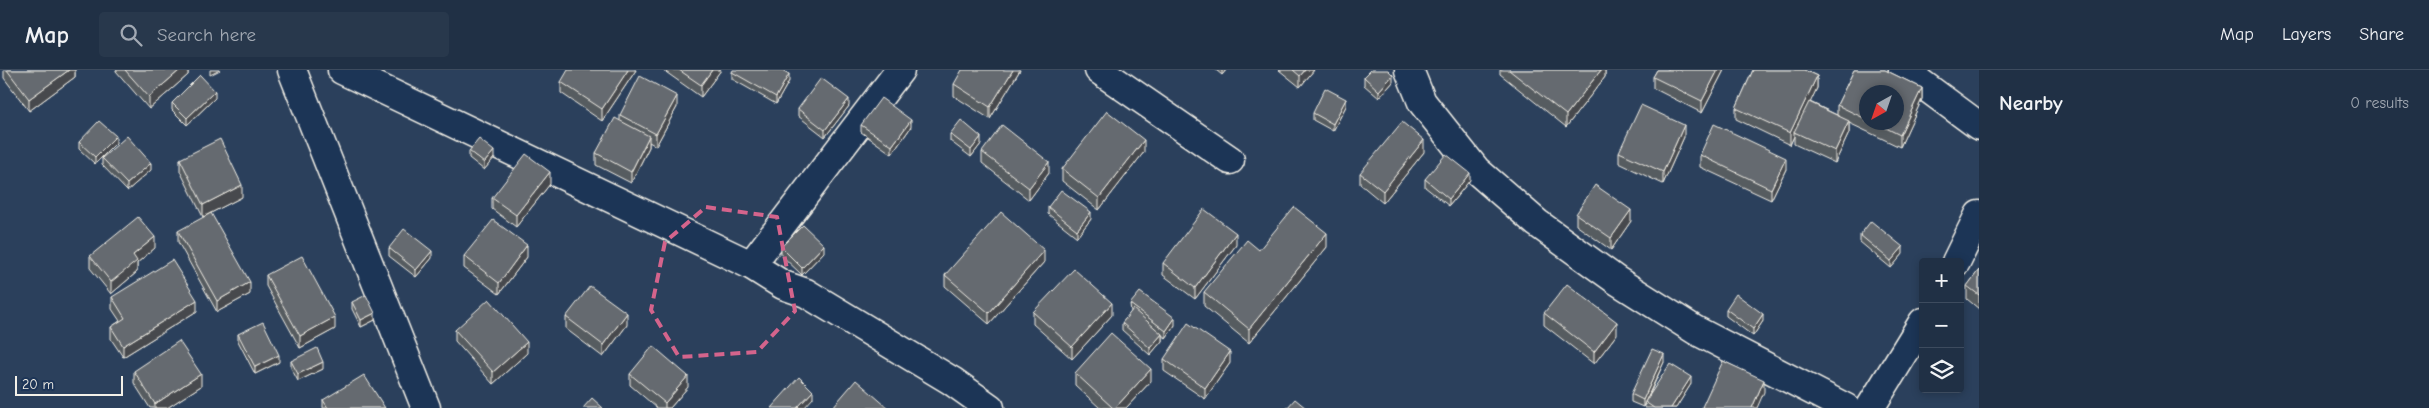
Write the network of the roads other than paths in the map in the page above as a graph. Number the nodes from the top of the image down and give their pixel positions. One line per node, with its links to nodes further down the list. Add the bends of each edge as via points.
1 (292, 70): 13 (street)
2 (342, 70): 11 (street)
3 (900, 70): 11 (street)
4 (1100, 70): 8 (street)
5 (1409, 70): 15 (street, via 1422,102 1476,170 1537,223 1616,280 1695,330)
6 (1903, 70): 7 (street)
7 (1979, 126)
8 (1230, 160)
9 (1979, 215): 10 (street)
10 (1958, 258)
11 (751, 264): 14 (street, via 936,371)
12 (1919, 328): 16 (street)
13 (426, 408)
14 (990, 408)
15 (1846, 408)
16 (1870, 408)

